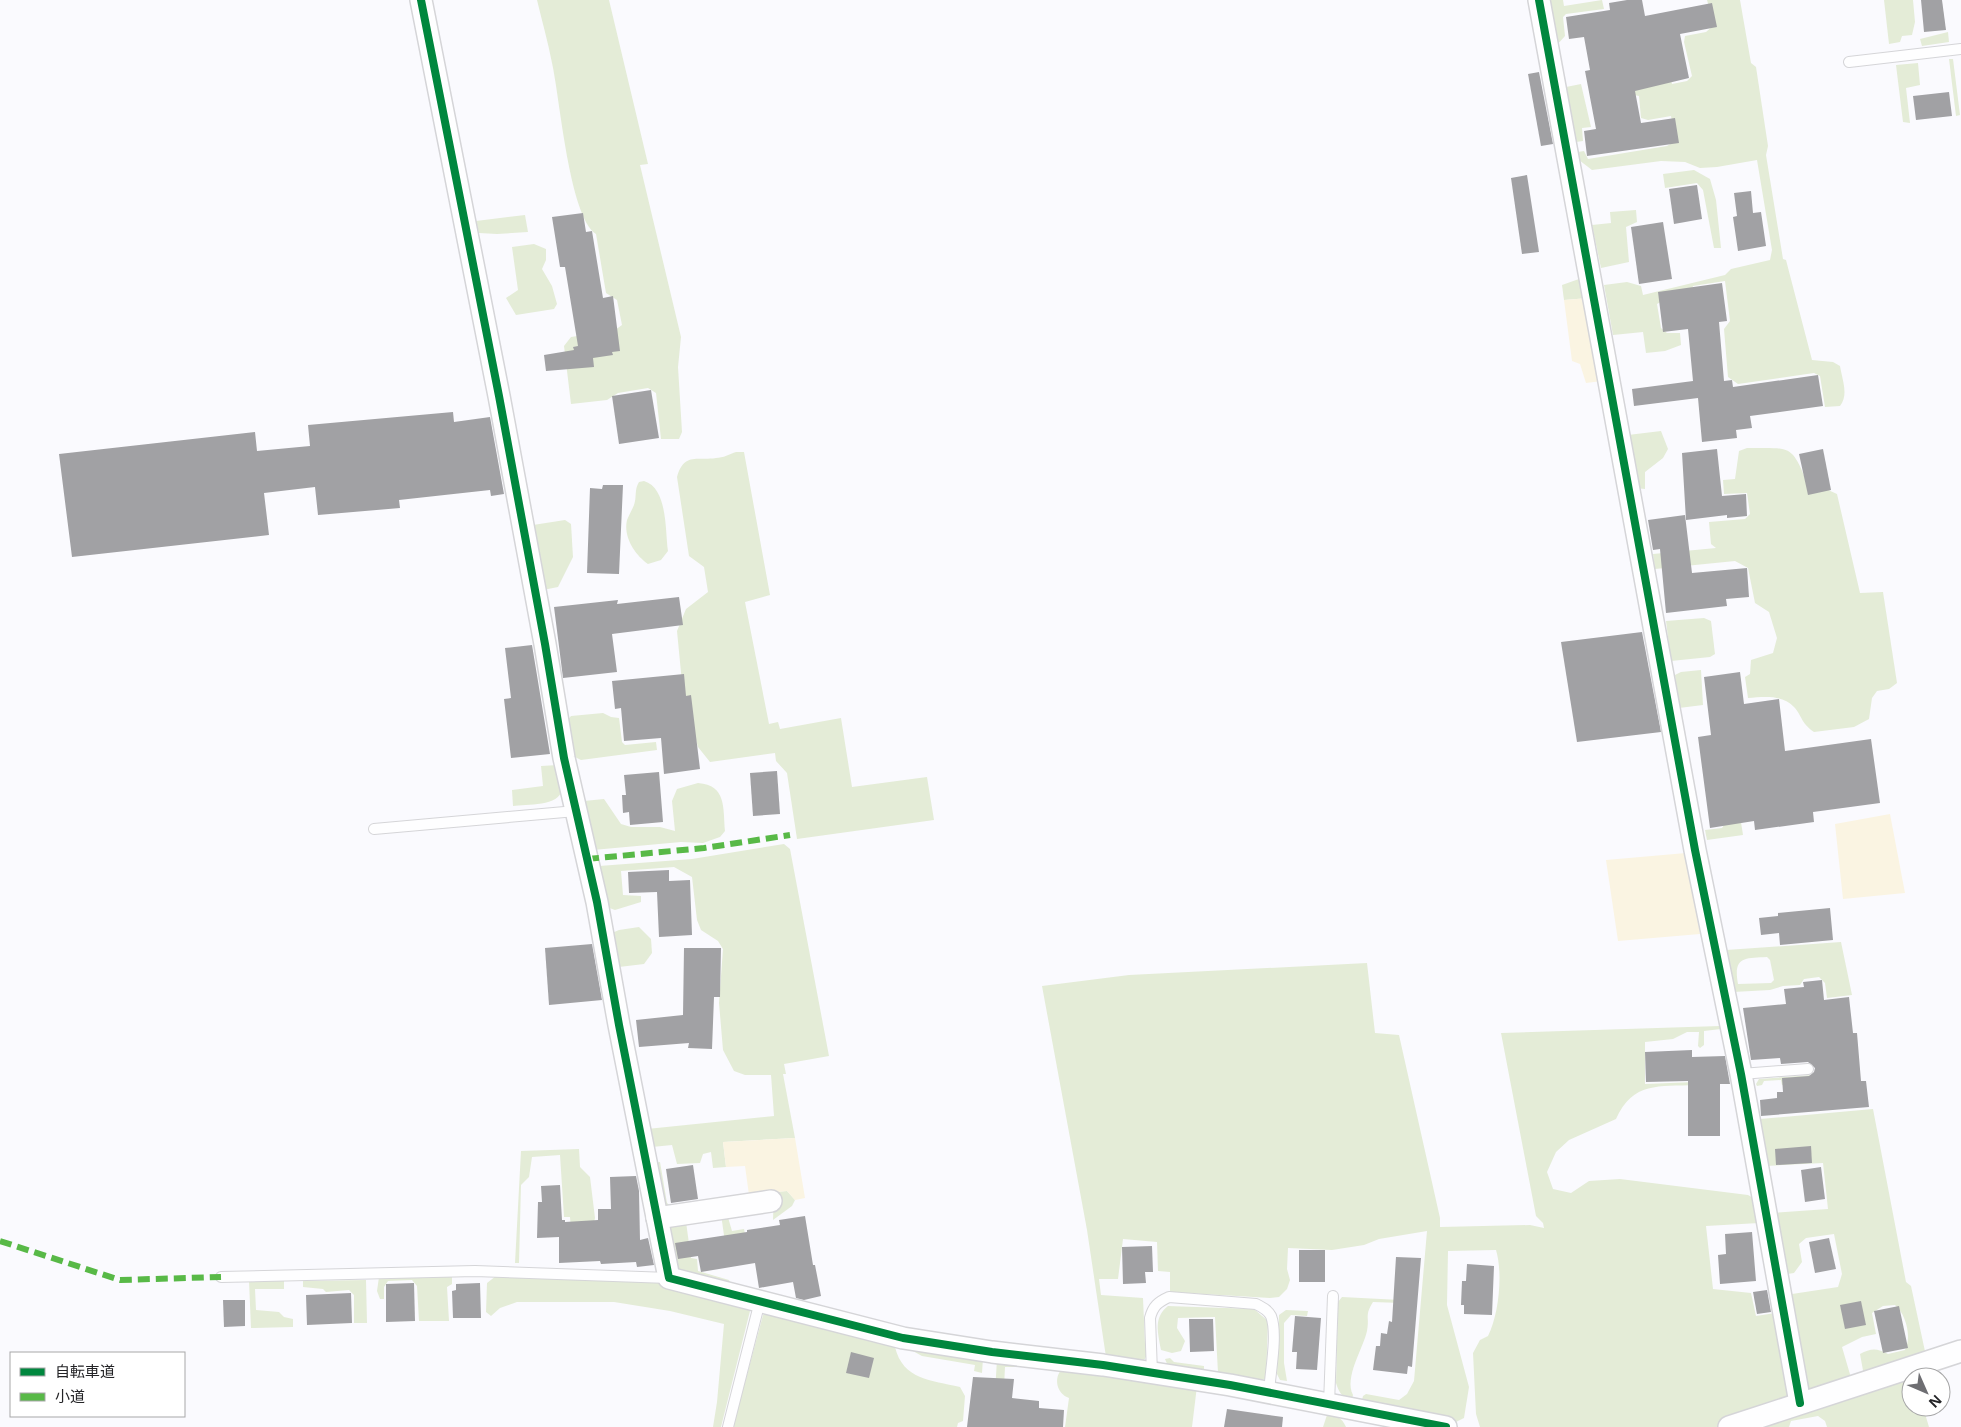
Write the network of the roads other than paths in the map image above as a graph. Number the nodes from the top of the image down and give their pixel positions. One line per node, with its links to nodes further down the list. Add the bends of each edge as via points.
1 (421, 0): 5 (street)
2 (1539, 0): 8 (street, via 1693,840)
3 (1961, 49): 4 (lane)
4 (1849, 62)
5 (576, 811): 6 (lane); 10 (street, via 597,902)
6 (374, 829)
7 (1808, 1069): 8 (lane)
8 (1741, 1074): 18 (street)
9 (771, 1201): 10 (street)
10 (657, 1218): 12 (street)
11 (221, 1277): 12 (lane, via 475,1271)
12 (669, 1278): 14 (street)
13 (1333, 1296): 19 (lane)
14 (760, 1301): 16 (street, via 903,1338); 20 (lane)
15 (1961, 1351): 18 (street)
16 (1152, 1373): 17 (street); 17 (lane, via 1150,1318 1158,1302 1169,1297 1256,1304 1265,1308 1274,1328)
17 (1269, 1393): 19 (street)
18 (1800, 1403): 22 (street)
19 (1329, 1404): 21 (street)
20 (728, 1427)
21 (1446, 1427)
22 (1728, 1427)

